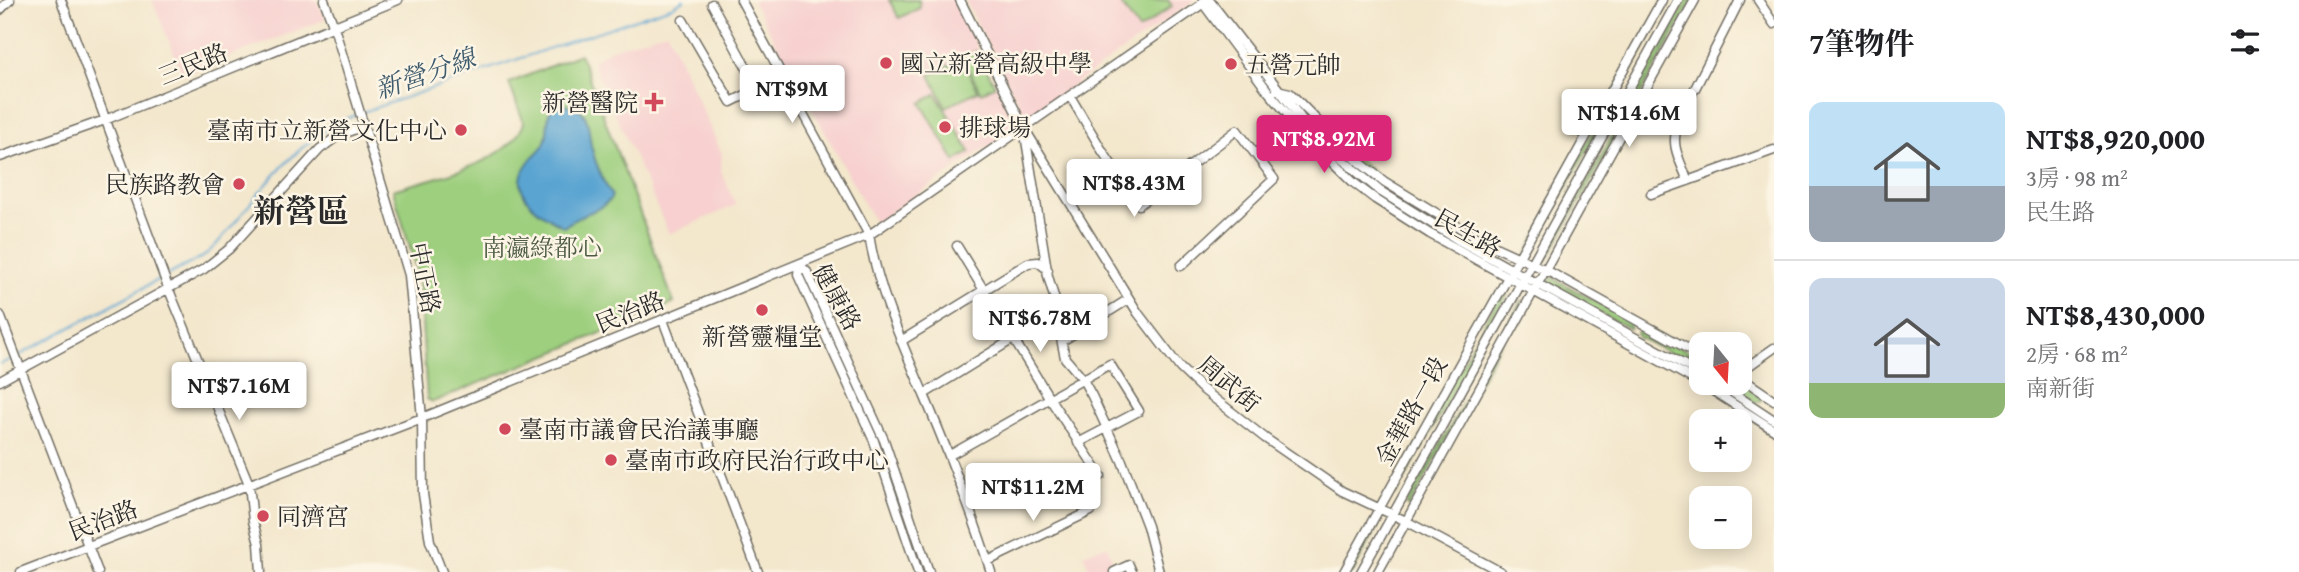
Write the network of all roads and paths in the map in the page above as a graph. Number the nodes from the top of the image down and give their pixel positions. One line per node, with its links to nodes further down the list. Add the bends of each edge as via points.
1 (10, 0): 14 (street)
2 (61, 0): 22 (street)
3 (324, 0): 17 (street, 中正路)
4 (398, 0): 17 (street, 三民路)
5 (741, 0): 18 (street)
6 (960, 0): 24 (street)
7 (1662, 0): 31 (street, 金華路一段)
8 (1678, 0): 32 (street, 金華路一段)
9 (1695, 0): 36 (street, 金華路一段)
10 (1740, 0): 27 (street, via 1673,136)
11 (1758, 0): 16 (street)
12 (1205, 1): 20 (street, 民生路); 21 (street, 民治路); 37 (street, 民生路, via 1291,118 1354,183 1411,223)
13 (712, 4): 19 (street)
14 (0, 10)
15 (683, 20): 19 (street, via 731,102)
16 (1774, 24)
17 (334, 27): 22 (street, 三民路); 23 (street, 中正路)
18 (782, 77): 19 (street); 29 (street)
19 (758, 89)
20 (1276, 89): 31 (street, 民生路, via 1290,93 1354,158 1385,182 1482,241); 37 (street, 民生路, via 1332,151 1380,191)
21 (1070, 96): 24 (street, 民治路); 34 (street, via 1139,205 1237,130 1274,179)
22 (106, 120): 26 (street, 三民路); 39 (street)
23 (363, 124): 39 (street, via 320,149 229,249 204,269); 61 (street, 中正路, via 409,275)
24 (1024, 128): 29 (street, 民治路); 35 (street); 42 (street, 周武街)
25 (1774, 150): 27 (street)
26 (0, 157)
27 (1688, 181): 28 (street)
28 (1651, 194)
29 (869, 235): 33 (street, 民治路); 47 (street)
30 (957, 246): 41 (street)
31 (1520, 257): 32 (street, 民生路); 37 (street, 金華路一段)
32 (1533, 263): 36 (street, 民生路); 38 (street, 金華路一段)
33 (799, 264): 44 (street, 民治路); 67 (street, 健康路, via 847,357); 68 (street, 健康路, via 798,275)
34 (1181, 266)
35 (1048, 270): 41 (street, via 1038,262 1028,263); 45 (street, via 1059,314)
36 (1546, 270): 40 (street, 金華路一段); 50 (street, 民生路)
37 (1511, 274): 38 (street, 民生路); 71 (street, 金華路一段)
38 (1524, 281): 40 (street, 民生路); 73 (street, 金華路一段)
39 (168, 286): 52 (street); 70 (street)
40 (1536, 287): 53 (street, 民生路); 64 (street, 民生路); 74 (street, 金華路一段)
41 (983, 290): 46 (street); 47 (street)
42 (1129, 299): 48 (street); 71 (street, 周武街, via 1180,368 1201,388 1342,491)
43 (0, 315): 52 (street)
44 (663, 320): 61 (street, 民治路); 81 (street)
45 (1051, 321): 46 (street); 48 (street)
46 (1013, 339): 57 (street); 59 (street)
47 (901, 341): 57 (street)
48 (1062, 341): 54 (street, via 1065,358)
49 (1774, 348): 51 (street)
50 (1689, 349)
51 (1752, 365)
52 (19, 366): 55 (street); 75 (street)
53 (1689, 368)
54 (1082, 378): 59 (street); 63 (street); 63 (street, via 1110,364 1139,411)
55 (0, 381)
56 (1752, 383): 60 (street)
57 (924, 394): 66 (street)
58 (1738, 396): 62 (street)
59 (1049, 399): 65 (street); 66 (street)
60 (1774, 400)
61 (422, 418): 70 (street, 民治路); 80 (street, 中正路, via 423,494 430,541)
62 (1774, 420)
63 (1105, 429): 65 (street); 87 (street, via 1141,509)
64 (1774, 430)
65 (1078, 443): 69 (street)
66 (950, 455): 76 (street)
67 (894, 469): 68 (street); 83 (street, 健康路)
68 (885, 472): 82 (street, 健康路)
69 (1101, 476)
70 (249, 484): 75 (street, 民治路); 79 (street)
71 (1378, 508): 73 (street, 周武街); 88 (street, 金華路一段)
72 (1091, 511): 76 (street)
73 (1391, 515): 74 (street, 周武街); 89 (street, 金華路一段)
74 (1406, 521): 90 (street, 金華路一段); 91 (street, 周武街)
75 (88, 546): 77 (street, 民治路); 78 (street)
76 (988, 561): 84 (street)
77 (20, 572)
78 (98, 572)
79 (261, 572)
80 (442, 572)
81 (758, 572)
82 (918, 572)
83 (929, 572)
84 (991, 572)
85 (1114, 572): 86 (street, via 1129,565)
86 (1132, 572)
87 (1159, 572)
88 (1344, 572)
89 (1361, 572)
90 (1378, 572)
91 (1502, 572)

